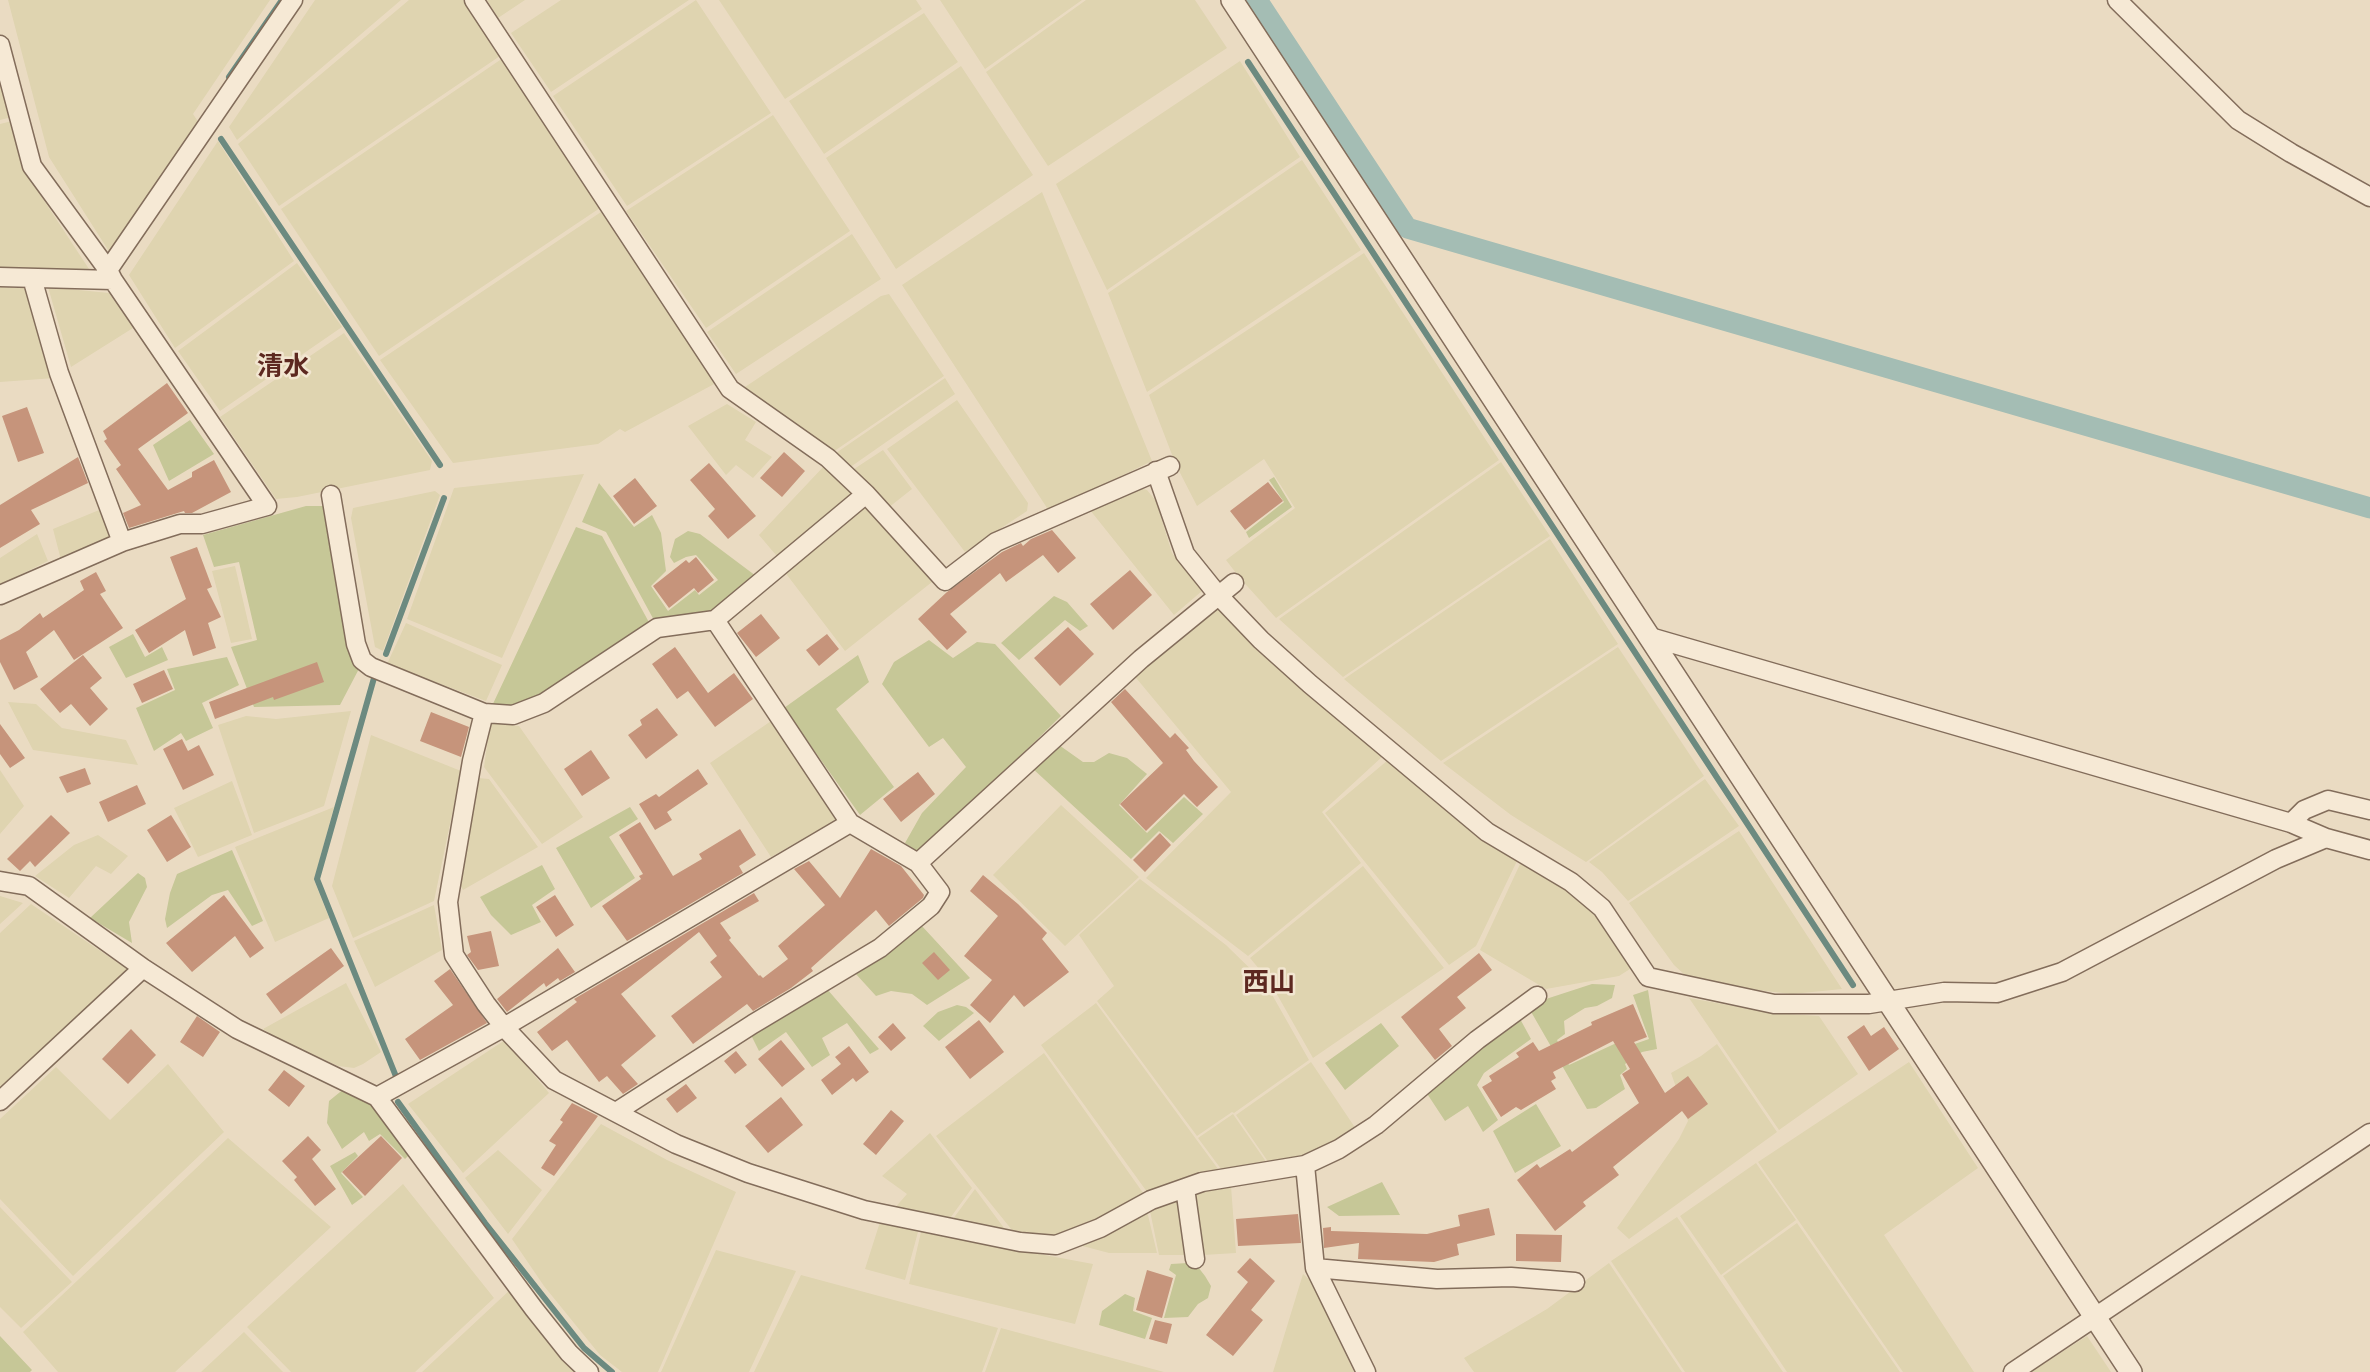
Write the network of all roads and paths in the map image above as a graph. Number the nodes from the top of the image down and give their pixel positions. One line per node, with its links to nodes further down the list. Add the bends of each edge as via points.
1 (293, 0): 7 (street)
2 (474, 0): 10 (street, via 730,388 828,458)
3 (1232, 0): 17 (street)
4 (2117, 0): 6 (street, via 2238,120)
5 (0, 45): 7 (street, via 32,166)
6 (2370, 197)
7 (111, 275): 9 (street); 12 (street, via 267,506)
8 (0, 277): 9 (street)
9 (32, 278): 12 (street, via 59,373)
10 (866, 494): 15 (street, via 945,581 996,542 1163,468 1185,554); 16 (street)
11 (331, 495): 18 (street, via 362,660)
12 (122, 542): 14 (street)
13 (1234, 583): 15 (street)
14 (0, 595)
15 (1218, 595): 24 (street, via 1141,659); 28 (street, via 1310,684 1487,832 1570,882 1602,908 1648,977 1774,1004)
16 (715, 620): 18 (street, via 657,628 544,703 513,715); 20 (street)
17 (1650, 637): 21 (street); 28 (street)
18 (484, 713): 29 (street, via 448,902 454,955)
19 (2370, 810): 21 (street, via 2329,800 2304,810)
20 (850, 822): 24 (street); 29 (street)
21 (2291, 823): 22 (street)
22 (2326, 838): 23 (street); 28 (street, via 2264,865 2062,972 1997,993 1944,992)
23 (2370, 850)
24 (918, 863): 32 (street, via 940,892 931,906 880,948)
25 (0, 881): 26 (street, via 29,887)
26 (143, 968): 30 (street, via 237,1029); 31 (street)
27 (1537, 996): 34 (street, via 1376,1125)
28 (1888, 1000): 39 (street)
29 (504, 1027): 30 (street); 32 (street, via 554,1080)
30 (377, 1097): 40 (street, via 534,1309)
31 (0, 1101)
32 (616, 1112): 35 (street, via 676,1144 748,1173 864,1210 1020,1242 1056,1245)
33 (2370, 1133): 39 (street)
34 (1305, 1165): 35 (street); 37 (street)
35 (1185, 1188): 36 (street)
36 (1195, 1259)
37 (1315, 1268): 38 (street, via 1437,1279); 41 (street)
38 (1575, 1282)
39 (2094, 1316): 42 (street); 43 (street)
40 (589, 1372)
41 (1366, 1372)
42 (2013, 1372)
43 (2131, 1372)

